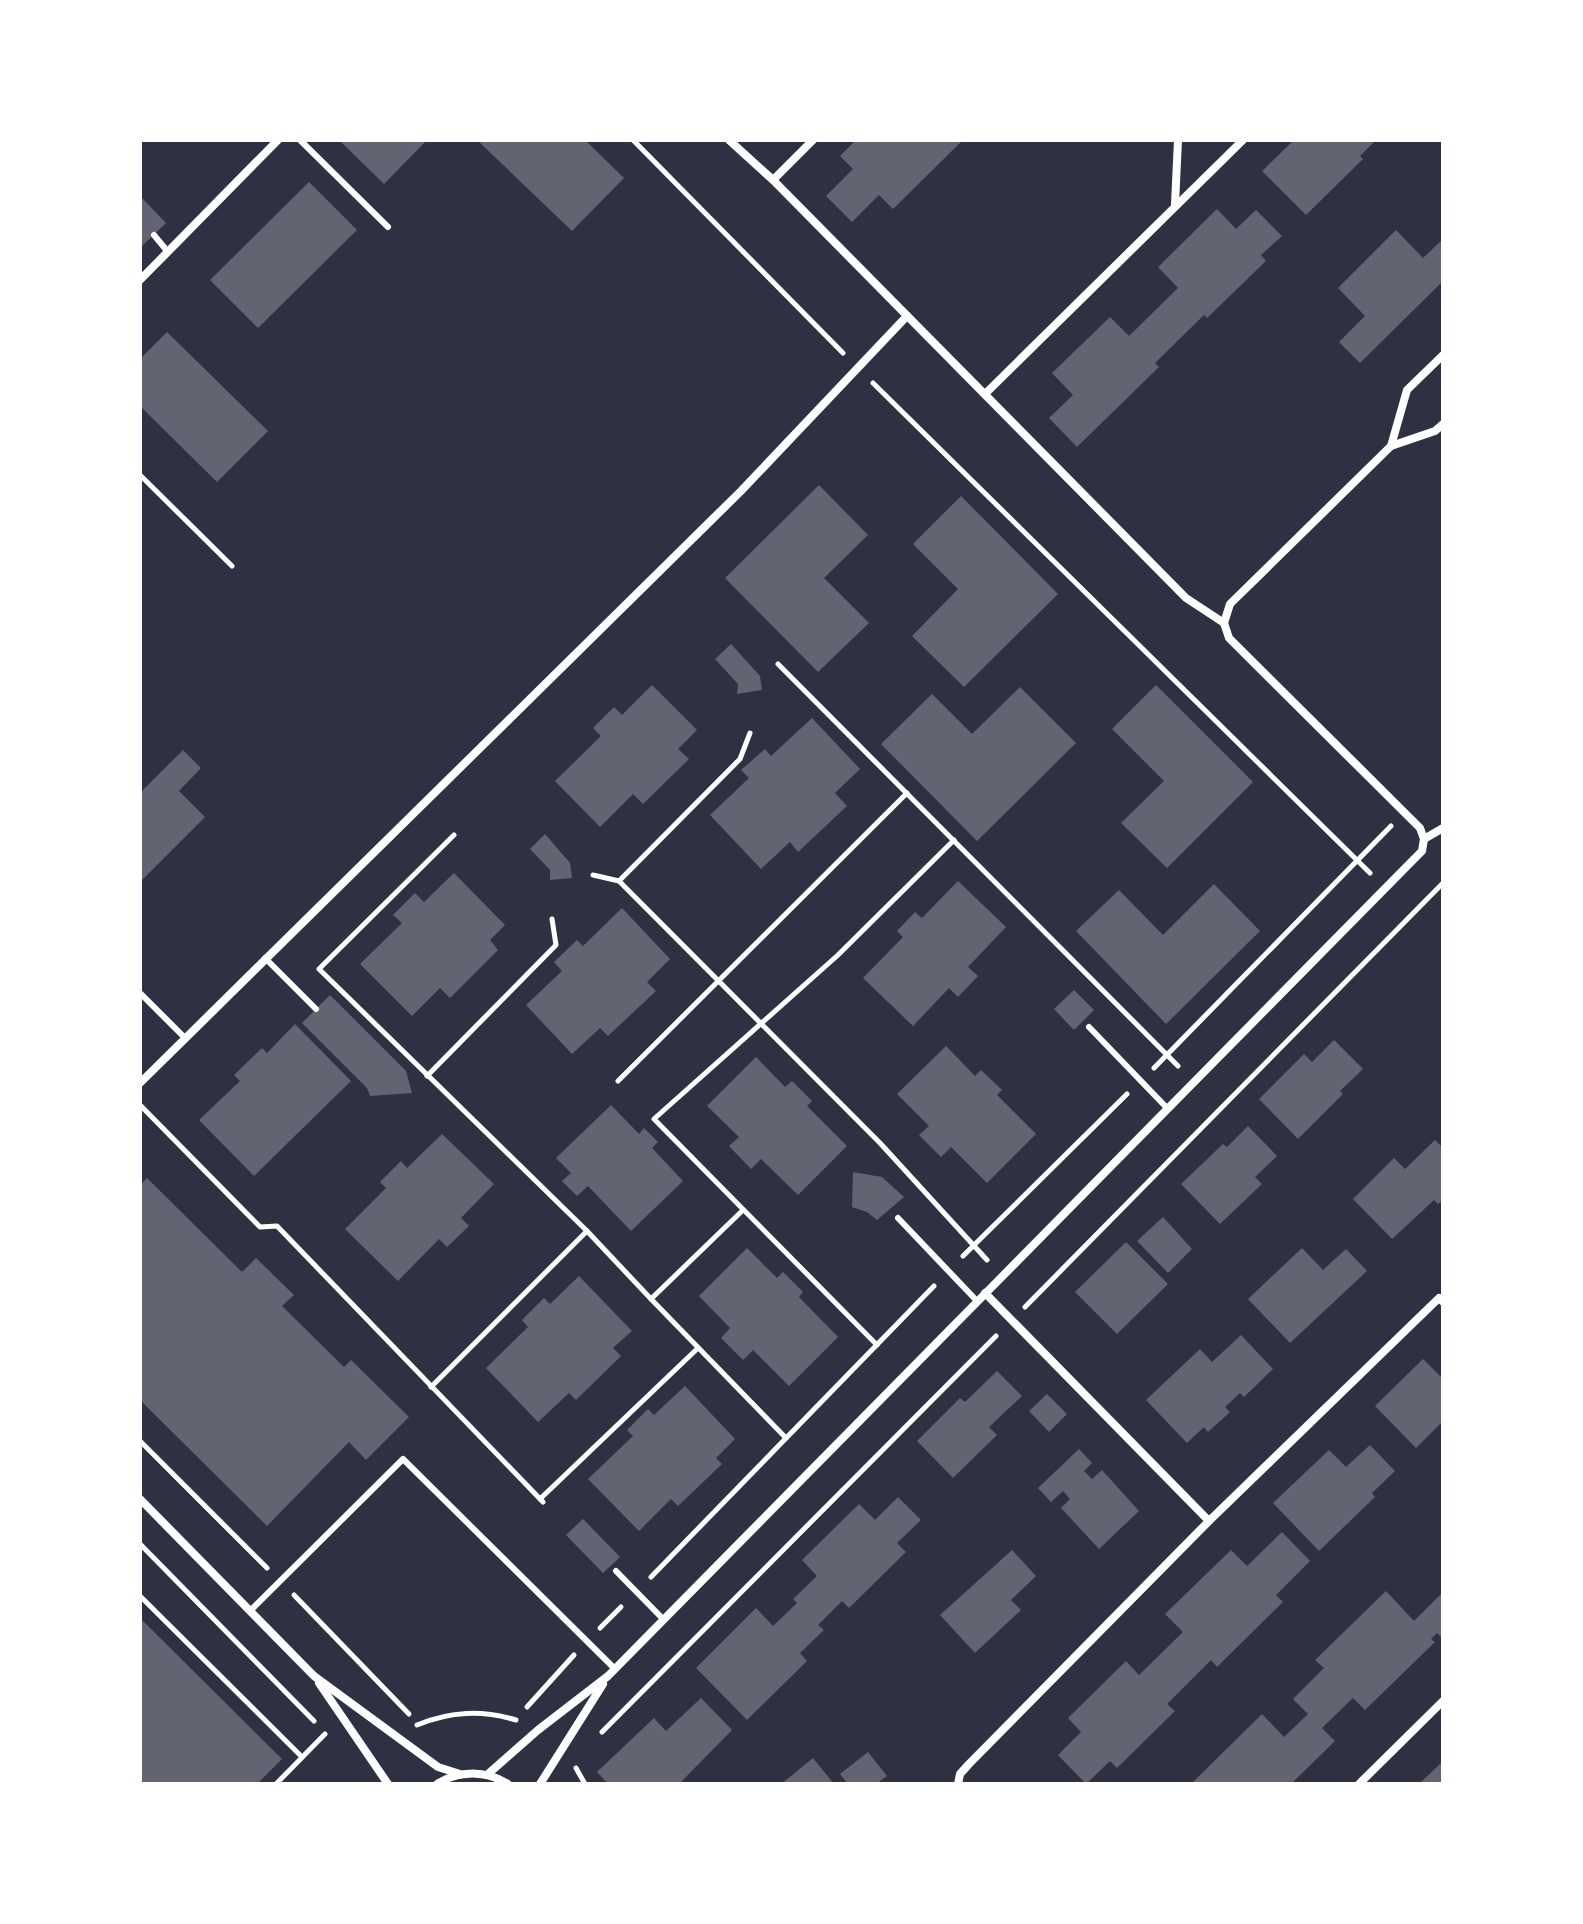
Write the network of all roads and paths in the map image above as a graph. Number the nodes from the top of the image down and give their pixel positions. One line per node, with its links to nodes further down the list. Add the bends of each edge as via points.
1 (278, 140): 12 (street)
2 (300, 140): 10 (lane)
3 (633, 140): 16 (path)
4 (729, 140): 8 (street)
5 (813, 140): 8 (street)
6 (1178, 140): 9 (street)
7 (1243, 140): 9 (street)
8 (773, 180): 14 (street)
9 (1175, 205): 17 (street)
10 (388, 227)
11 (154, 235): 12 (lane)
12 (168, 252): 13 (street)
13 (140, 280)
14 (907, 316): 16 (street); 17 (street)
15 (1443, 355): 19 (street, via 1407,390)
16 (857, 368): 32 (path); 34 (street, via 741,491)
17 (985, 394): 22 (street, via 1186,598)
18 (1443, 424): 19 (street)
19 (1391, 446): 22 (street, via 1230,604)
20 (140, 475): 21 (path)
21 (232, 566)
22 (1224, 623): 28 (street, via 1229,638 1420,828)
23 (778, 664): 25 (path)
24 (750, 733): 31 (path, via 740,759)
25 (907, 793): 29 (path); 35 (path)
26 (1443, 828): 28 (street)
27 (454, 835): 41 (path, via 319,969)
28 (1424, 839): 32 (street, via 1422,851)
29 (954, 840): 38 (path); 43 (path)
30 (593, 875): 31 (path)
31 (619, 881): 35 (path)
32 (1385, 888): 43 (street)
33 (552, 919): 41 (path, via 556,945)
34 (265, 958): 37 (lane); 40 (street)
35 (719, 981): 38 (path); 42 (path)
36 (140, 993): 40 (lane)
37 (316, 1009)
38 (761, 1023): 47 (path, via 654,1119); 50 (path)
39 (1089, 1027): 46 (lane)
40 (184, 1037): 44 (street)
41 (427, 1076): 49 (path)
42 (618, 1081)
43 (1194, 1082): 46 (street)
44 (140, 1083)
45 (140, 1105): 57 (path, via 260,1227 277,1226)
46 (1167, 1108): 50 (street)
47 (743, 1210): 53 (path); 55 (path)
48 (898, 1218): 54 (lane)
49 (587, 1231): 53 (path); 57 (path)
50 (1003, 1275): 51 (street)
51 (985, 1293): 54 (street); 60 (street)
52 (1442, 1298): 60 (street)
53 (651, 1299): 56 (path)
54 (977, 1301): 65 (street)
55 (877, 1345)
56 (698, 1348): 57 (path, via 542,1501); 58 (path)
57 (431, 1387)
58 (786, 1438)
59 (140, 1499): 64 (street)
60 (1209, 1521): 84 (street, via 969,1764)
61 (140, 1544): 71 (path)
62 (616, 1571): 65 (lane)
63 (140, 1596): 75 (path)
64 (250, 1611): 66 (lane, via 403,1459); 67 (street)
65 (664, 1620): 66 (street)
66 (615, 1669): 68 (street)
67 (314, 1676): 72 (street); 79 (street)
68 (608, 1676): 70 (street); 74 (street)
69 (1443, 1701): 85 (street)
70 (538, 1730): 72 (path, via 515,1719 466,1712 418,1724); 77 (street)
71 (325, 1734): 73 (path); 75 (path)
72 (397, 1736): 76 (street, via 438,1767)
73 (334, 1745)
74 (562, 1750): 82 (street); 83 (path)
75 (302, 1757): 78 (path)
76 (460, 1774): 77 (street); 80 (street)
77 (488, 1774): 81 (street)
78 (276, 1784)
79 (388, 1784)
80 (437, 1784)
81 (508, 1784)
82 (540, 1784)
83 (585, 1784)
84 (958, 1784)
85 (1359, 1784)

